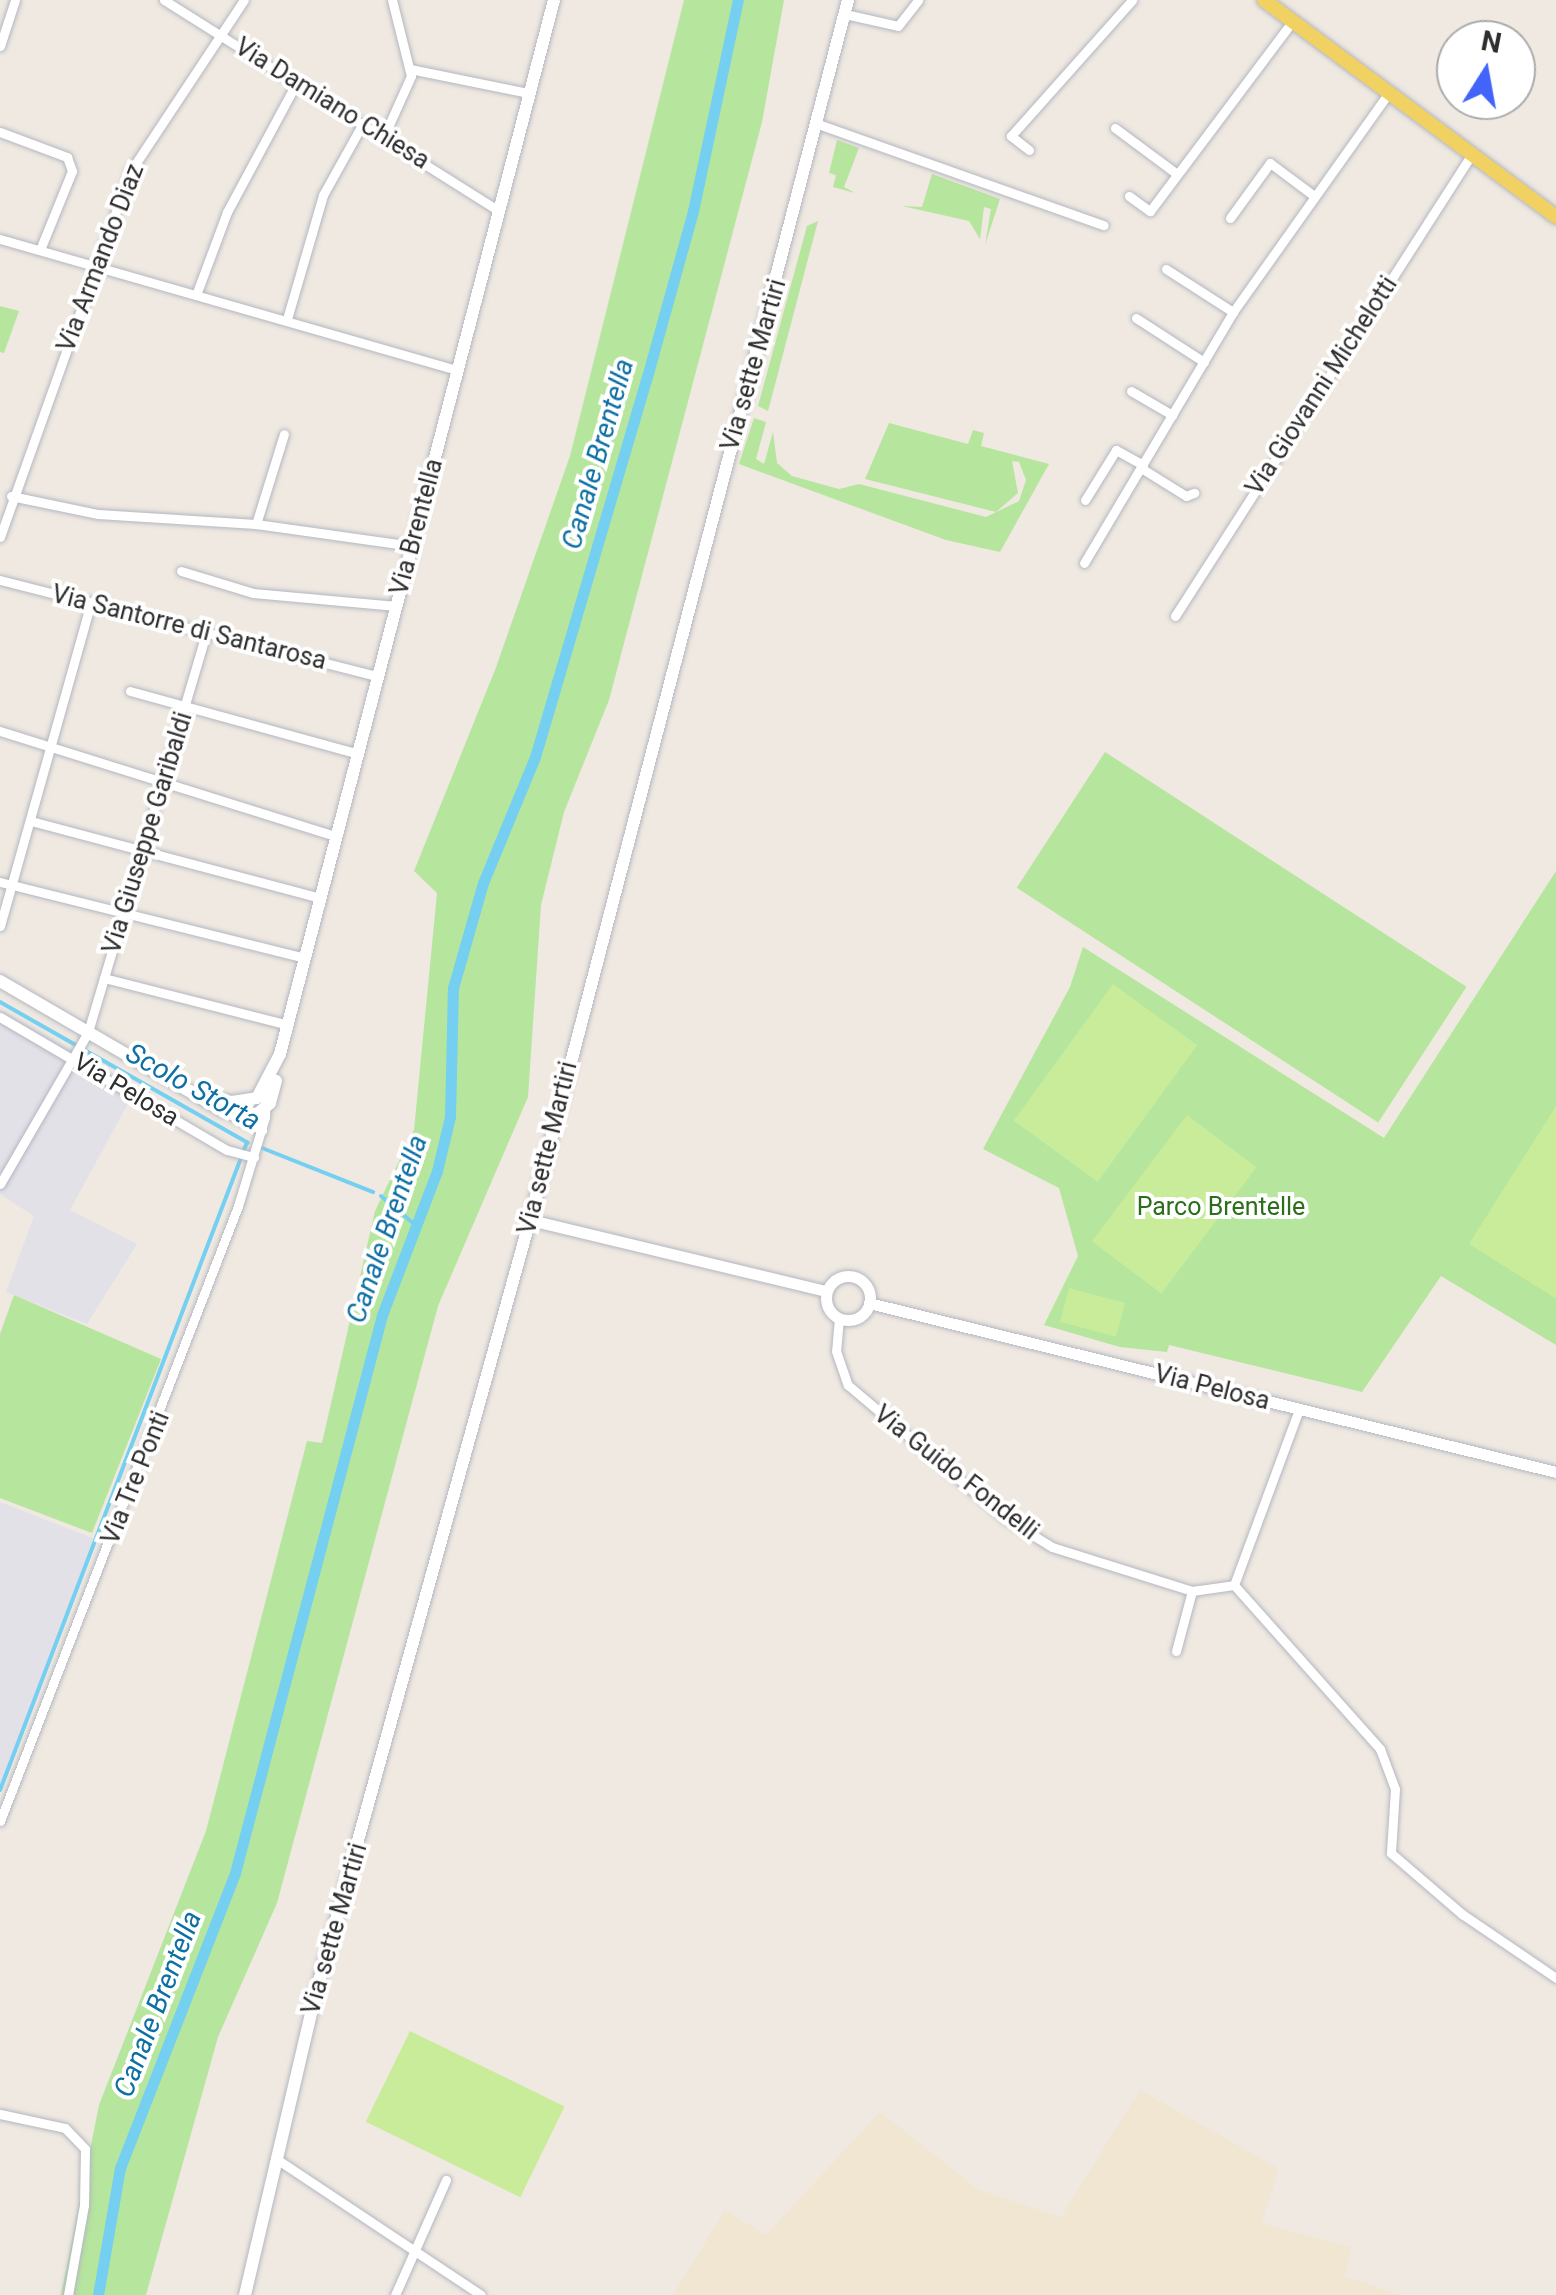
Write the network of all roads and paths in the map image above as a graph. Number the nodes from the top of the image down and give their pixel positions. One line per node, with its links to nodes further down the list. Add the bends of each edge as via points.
1 (16, 0): 12 (street)
2 (164, 0): 11 (street, Via Damiano Chiesa)
3 (244, 0): 11 (street, Via Armando Diaz)
4 (392, 0): 13 (street)
5 (554, 0): 15 (main road, Via Brentella)
6 (918, 0): 9 (street, via 898,26)
7 (1132, 0): 22 (street, via 1011,136)
8 (1264, 0): 10 (main road)
9 (846, 7): 18 (main road, Via sette Martiri)
10 (1292, 22): 16 (main road); 24 (street)
11 (223, 36): 14 (street, Via Damiano Chiesa); 33 (street, Via Armando Diaz, via 130,172)
12 (0, 46)
13 (410, 69): 15 (street); 21 (street)
14 (297, 82): 17 (street, Via Damiano Chiesa); 35 (street, via 227,212)
15 (528, 93): 27 (main road, Via Brentella)
16 (1387, 96): 23 (main road); 25 (street)
17 (363, 123): 21 (street, Via Damiano Chiesa); 38 (street, via 323,195)
18 (818, 124): 30 (street); 89 (main road, Via sette Martiri)
19 (1115, 128): 24 (street)
20 (0, 132): 32 (street, via 67,157 72,171)
21 (384, 136): 27 (street, Via Damiano Chiesa)
22 (1029, 150)
23 (1470, 157): 28 (main road); 56 (street, Via Giovanni Michelotti)
24 (1177, 174): 26 (street, via 1150,211)
25 (1313, 195): 29 (street, via 1270,163); 36 (street)
26 (1129, 196)
27 (500, 210): 40 (main road, Via Brentella)
28 (1556, 217)
29 (1230, 218)
30 (1104, 225)
31 (0, 240): 32 (street)
32 (40, 250): 33 (street)
33 (97, 266): 35 (street); 46 (street, Via Armando Diaz)
34 (1166, 269): 36 (street)
35 (196, 295): 38 (street)
36 (1234, 312): 39 (street)
37 (1136, 318): 39 (street)
38 (287, 319): 40 (street)
39 (1204, 362): 42 (street)
40 (458, 370): 50 (main road, Via Brentella)
41 (1131, 391): 42 (street)
42 (1172, 415): 44 (street)
43 (284, 434): 48 (street)
44 (1142, 466): 45 (street, via 1186,496); 47 (street, via 1116,450); 51 (street)
45 (1194, 492)
46 (11, 496): 48 (street, via 98,514); 49 (street, Via Armando Diaz)
47 (1085, 500)
48 (256, 524): 50 (street)
49 (0, 537)
50 (412, 546): 55 (main road, Via Brentella)
51 (1084, 563)
52 (181, 570): 55 (street, via 253,593)
53 (0, 580): 54 (street, Via Santorre di Santarosa)
54 (92, 602): 57 (street, Via Santorre di Santarosa); 62 (street)
55 (396, 606): 58 (main road, Via Brentella)
56 (1175, 616)
57 (206, 632): 58 (street, Via Santorre di Santarosa); 60 (street, Via Giuseppe Garibaldi)
58 (378, 676): 63 (main road, Via Brentella)
59 (130, 691): 60 (street)
60 (186, 708): 63 (street); 64 (street, Via Giuseppe Garibaldi)
61 (0, 731): 62 (street)
62 (53, 746): 64 (street); 65 (street)
63 (358, 754): 66 (main road, Via Brentella)
64 (165, 783): 66 (street); 67 (street, Via Giuseppe Garibaldi)
65 (31, 821): 67 (street); 69 (street)
66 (336, 836): 70 (main road, Via Brentella)
67 (144, 852): 70 (street); 71 (street, Via Giuseppe Garibaldi)
68 (0, 882): 69 (street)
69 (11, 888): 71 (street); 72 (street)
70 (320, 898): 73 (main road, Via Brentella)
71 (126, 912): 73 (street); 74 (street, Via Giuseppe Garibaldi)
72 (0, 926)
73 (305, 958): 77 (main road, Via Brentella)
74 (104, 978): 77 (street); 78 (street, Via Giuseppe Garibaldi)
75 (0, 981): 78 (main road, Via Pelosa)
76 (0, 1017): 80 (street, Via Pelosa)
77 (288, 1025): 79 (main road, Via Brentella)
78 (87, 1035): 80 (street, Via Giuseppe Garibaldi); 82 (main road, Via Pelosa)
79 (280, 1054): 81 (main road); 84 (main road)
80 (73, 1059): 87 (street, Via Pelosa, via 235,1152); 88 (street, Via Giuseppe Garibaldi)
81 (266, 1090): 83 (main road); 84 (street)
82 (196, 1096): 83 (main road, Via Pelosa); 85 (main road, Via Pelosa)
83 (244, 1102): 84 (street, Via Pelosa)
84 (264, 1110): 85 (main road, via 250,1116); 86 (street)
85 (223, 1111): 86 (street, Via Pelosa)
86 (261, 1135): 87 (street, Via Tre Ponti)
87 (253, 1155): 98 (street, Via Tre Ponti)
88 (0, 1184)
89 (530, 1220): 90 (street, Via Pelosa); 101 (main road, Via sette Martiri)
90 (826, 1292): 91 (street, Via Pelosa, via 838,1278 852,1276 865,1284); 92 (street, via 828,1309)
91 (869, 1303): 92 (street, via 858,1317); 93 (street, Via Pelosa)
92 (839, 1318): 96 (street, Via Guido Fondelli, via 836,1352 848,1386 1006,1518 1052,1547)
93 (1299, 1409): 94 (street, Via Pelosa); 95 (street)
94 (1556, 1472)
95 (1234, 1586): 96 (street, Via Guido Fondelli); 99 (street, via 1380,1749 1395,1789 1391,1853 1462,1914)
96 (1192, 1591): 97 (street)
97 (1176, 1650)
98 (0, 1822)
99 (1556, 1978)
100 (0, 2114): 104 (street, via 65,2128 81,2139 84,2205)
101 (274, 2158): 103 (street); 105 (main road, Via sette Martiri)
102 (446, 2180): 103 (street)
103 (415, 2250): 106 (street); 107 (street)
104 (68, 2295)
105 (244, 2295)
106 (395, 2295)
107 (481, 2295)

